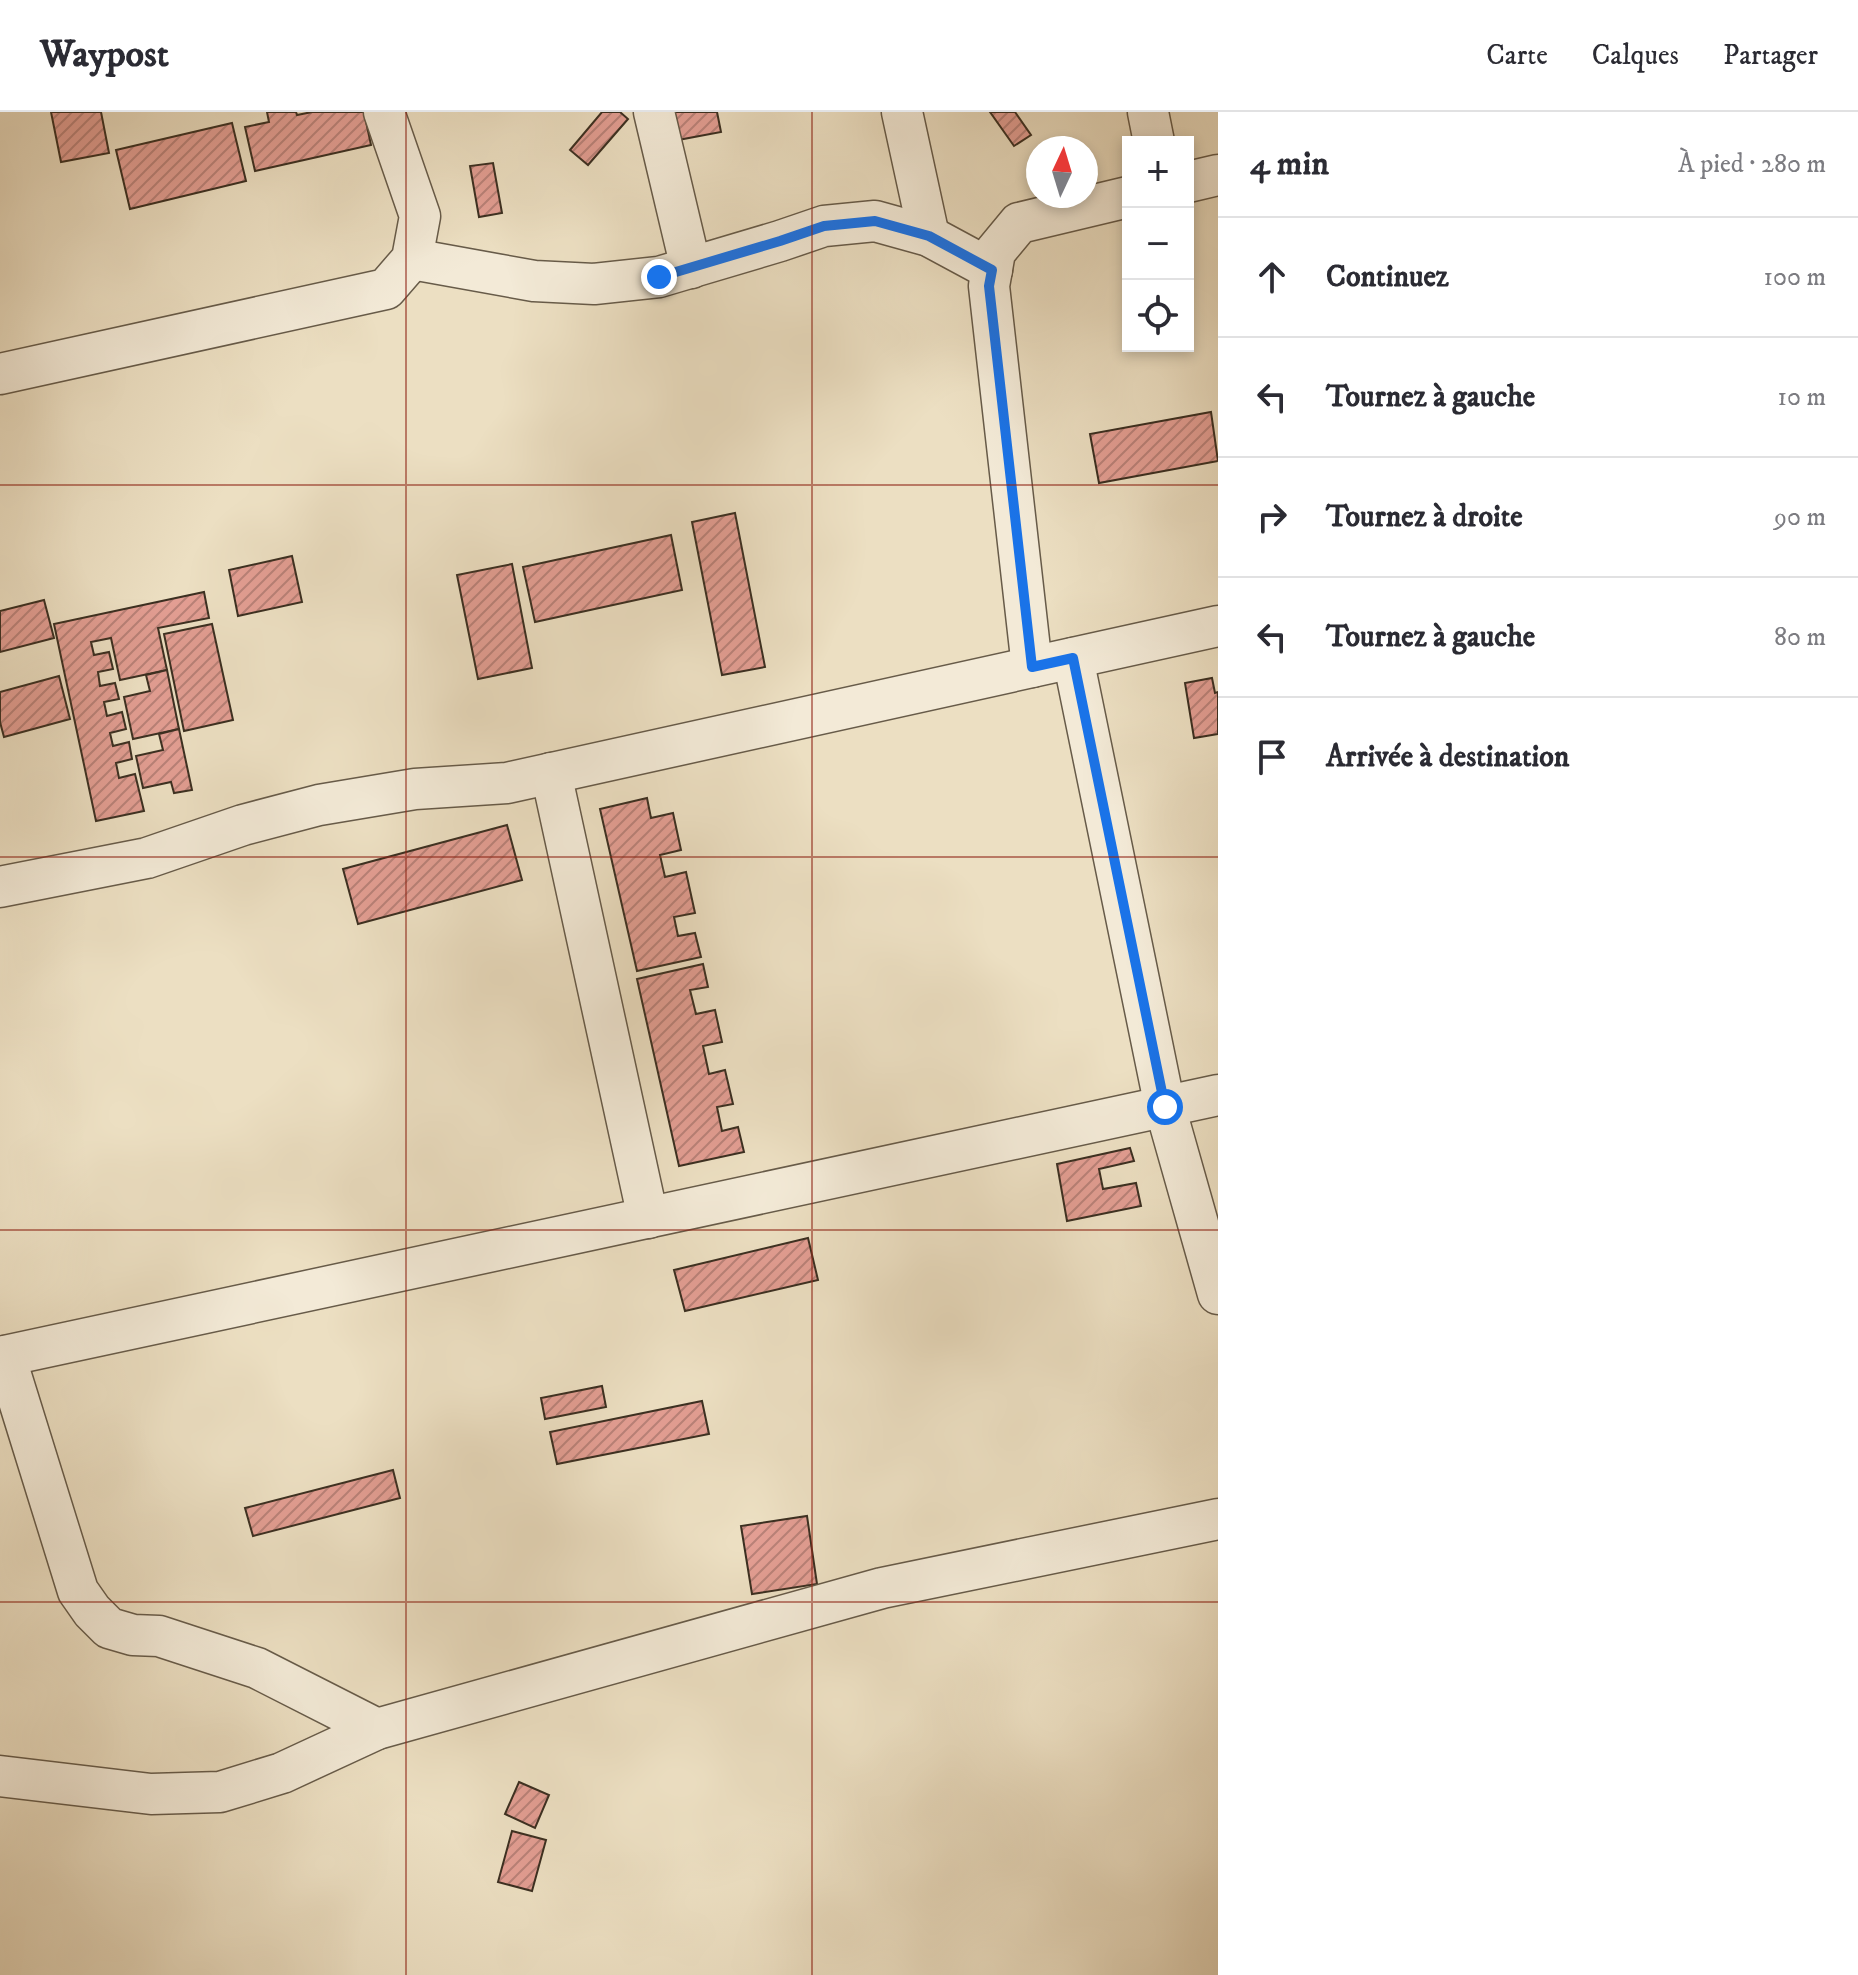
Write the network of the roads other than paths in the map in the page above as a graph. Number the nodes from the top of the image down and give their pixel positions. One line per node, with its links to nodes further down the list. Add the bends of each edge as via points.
1 (384, 112): 10 (street, via 420,216)
2 (654, 112): 11 (street)
3 (902, 112): 9 (street)
4 (1148, 112): 5 (street)
5 (1153, 136)
6 (1218, 175): 7 (street)
7 (1194, 181)
8 (1122, 198): 12 (street, via 1019,223 995,252)
9 (929, 236): 11 (street, via 875,221 824,226); 12 (street)
10 (412, 259): 11 (street, via 534,281 594,284); 13 (street, via 386,289)
11 (691, 268)
12 (992, 270): 16 (street, via 989,286)
13 (0, 374)
14 (1218, 626): 15 (street)
15 (1073, 658): 16 (street); 20 (street)
16 (1032, 667): 17 (street)
17 (551, 773): 18 (street, via 319,805 147,858); 21 (street)
18 (0, 887)
19 (1218, 1095): 20 (street)
20 (1165, 1107): 21 (street); 22 (street)
21 (648, 1218): 23 (street)
22 (1218, 1294)
23 (2, 1357): 25 (street, via 78,1591 109,1628 159,1636 257,1668)
24 (1214, 1511): 25 (street, via 882,1588)
25 (377, 1729): 26 (street, via 282,1773 220,1792 151,1794)
26 (0, 1776)

